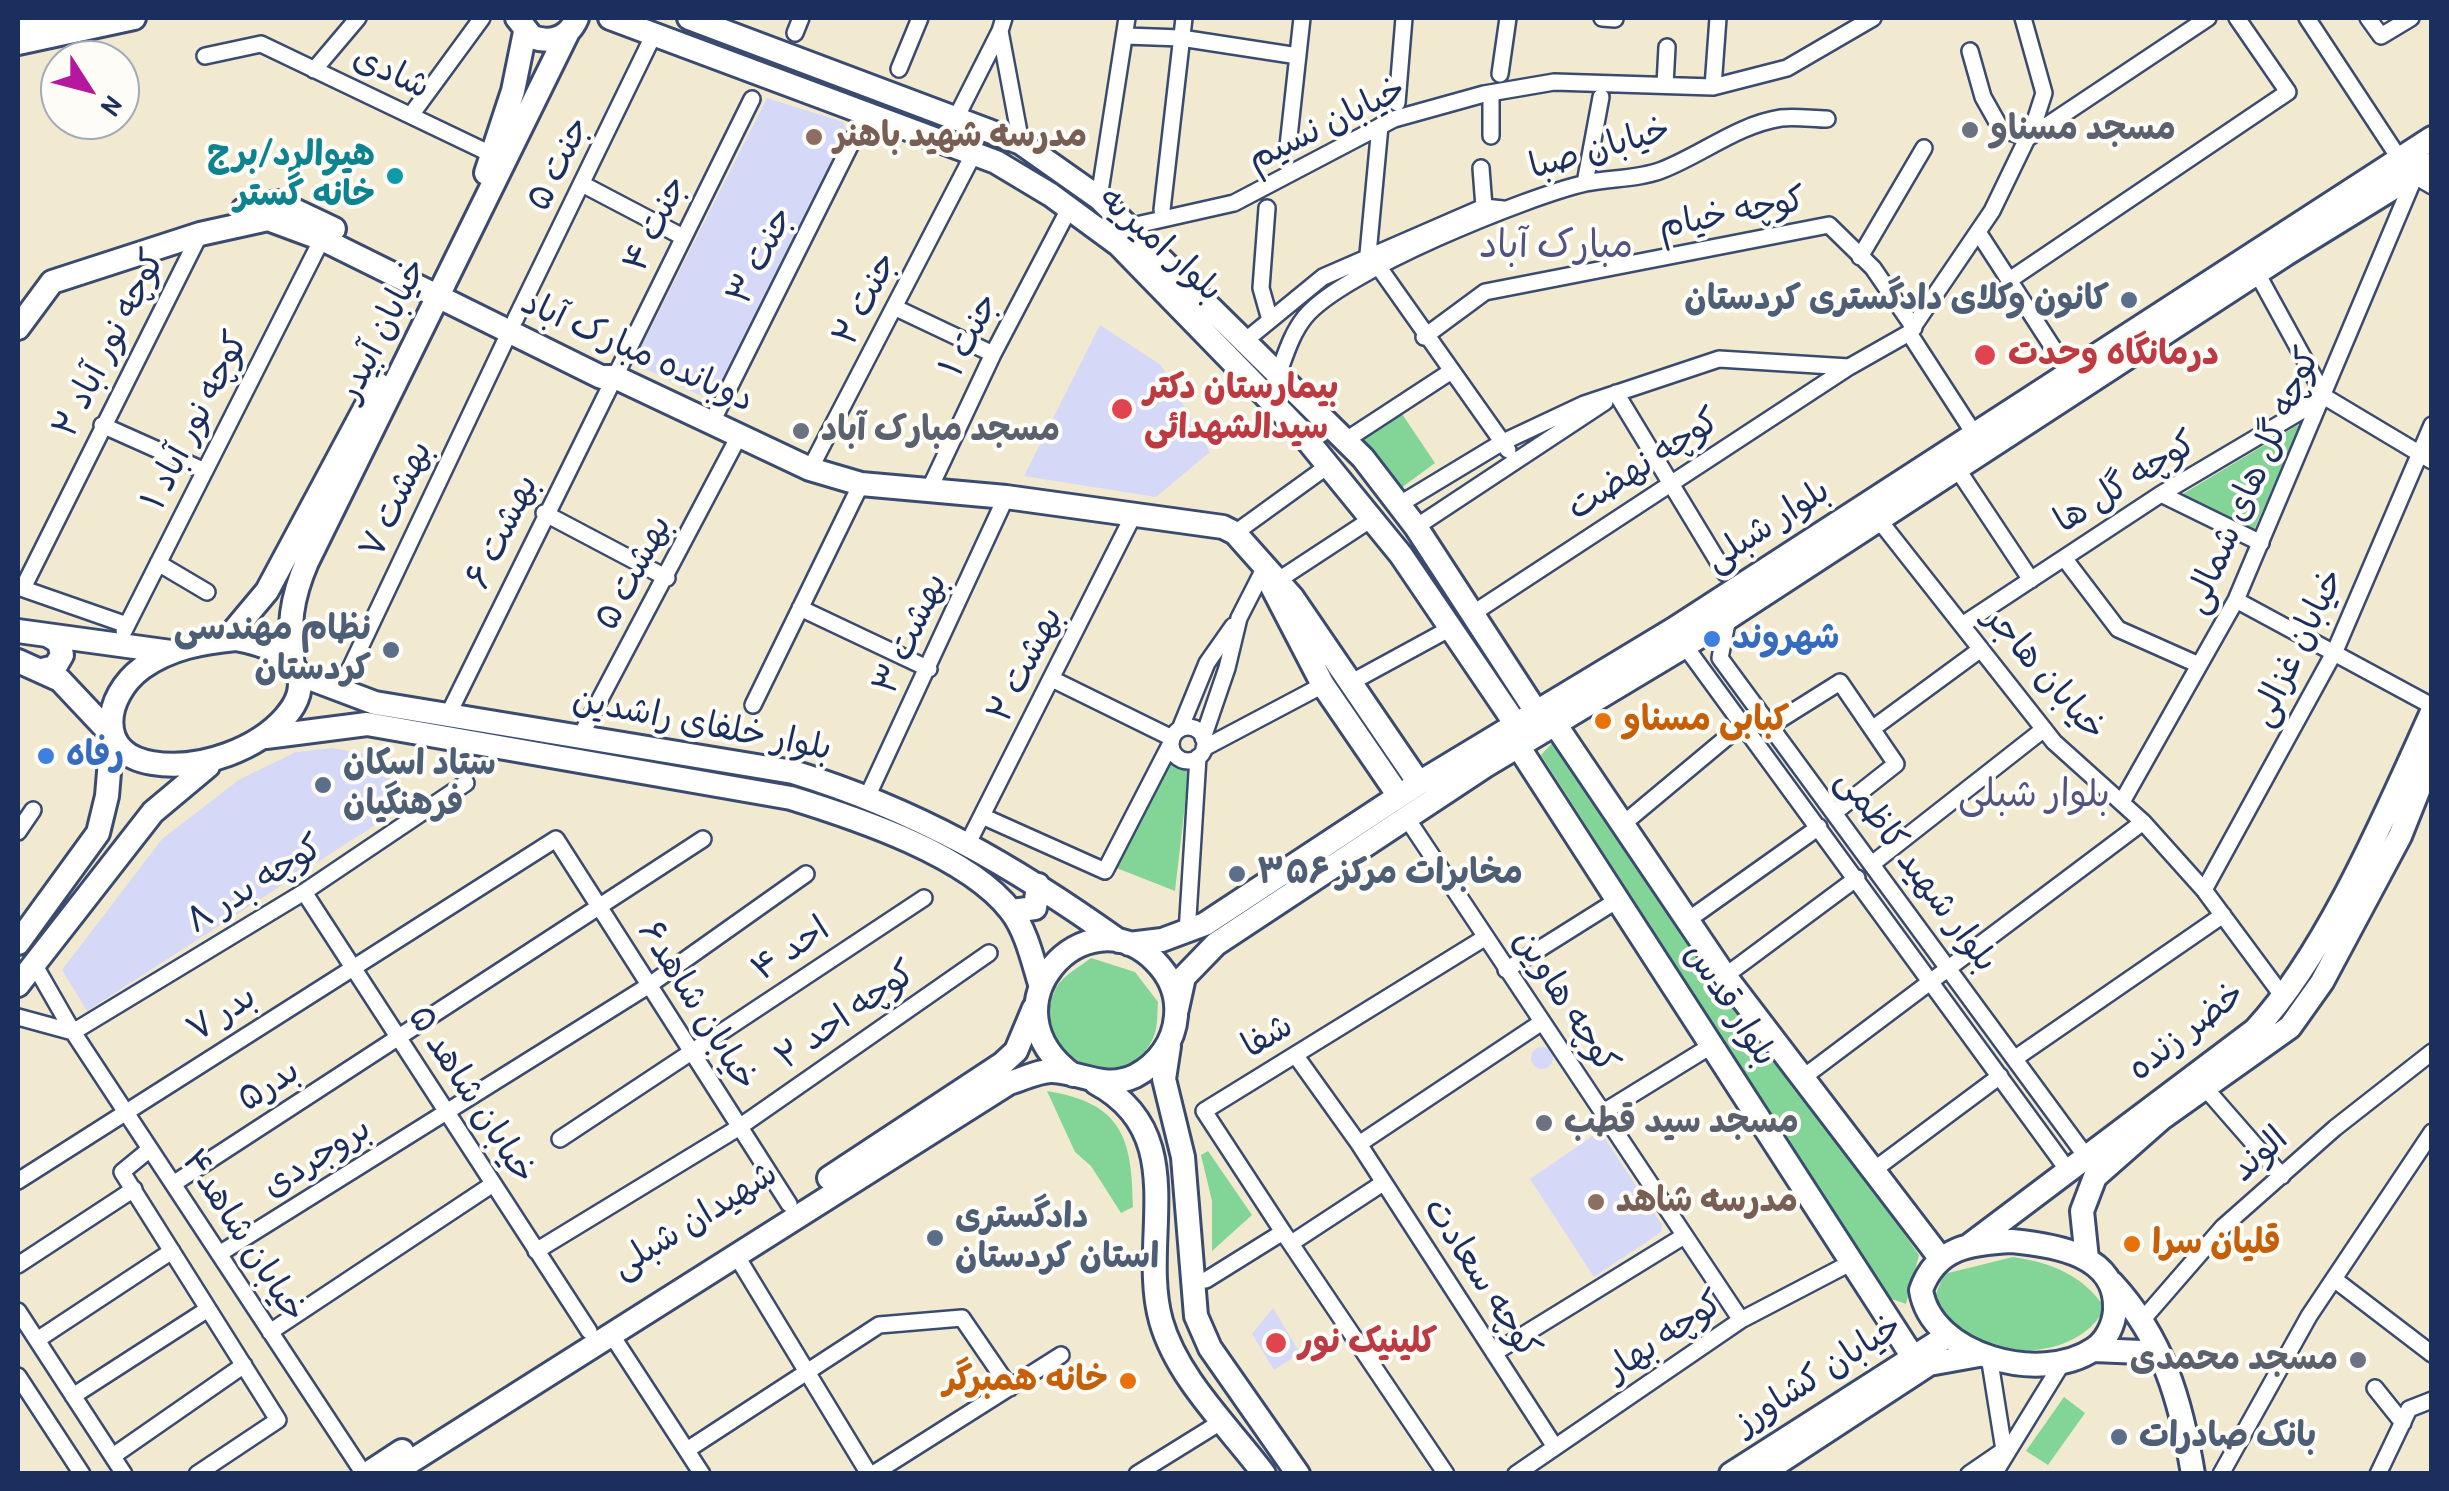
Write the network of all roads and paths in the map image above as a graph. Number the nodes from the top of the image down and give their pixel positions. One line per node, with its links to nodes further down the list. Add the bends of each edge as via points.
1 (73, 18): 26 (street)
2 (134, 18): 30 (street)
3 (358, 18): 35 (street)
4 (482, 18): 44 (street)
5 (610, 18): 27 (street, بلوار امیریه)
6 (689, 18): 46 (street, بلوار امیریه)
7 (920, 18): 36 (street)
8 (1128, 18): 28 (street)
9 (1184, 18): 29 (street)
10 (1302, 18): 34 (street)
11 (1404, 18): 43 (street)
12 (1508, 18): 37 (street)
13 (1602, 18): 22 (street)
14 (1718, 18): 39 (street)
15 (1873, 18): 39 (street, خیابان نسیم, via 1786,68)
16 (2024, 18): 50 (street, via 2044,94)
17 (2208, 18): 50 (street)
18 (2237, 18): 75 (street, via 2288,92)
19 (2307, 18): 58 (street)
20 (2368, 18): 21 (street, via 2381,36)
21 (2411, 18)
22 (1615, 19)
23 (517, 21): 24 (street, via 551,40); 55 (street, خیابان آبیدر)
24 (576, 22): 76 (street, خیابان آبیدر)
25 (1002, 24): 46 (street); 52 (street)
26 (18, 25)
27 (655, 32): 45 (street, بلوار امیریه); 60 (street, جنت ۵)
28 (1126, 36): 29 (street); 61 (street)
29 (1181, 38): 34 (street); 66 (street)
30 (18, 43)
31 (1668, 47): 38 (street)
32 (1970, 51): 50 (street, via 2001,129)
33 (205, 56): 35 (street, شادی, via 261,44)
34 (1298, 56): 53 (street)
35 (314, 70): 44 (street, شادی)
36 (899, 70)
37 (1500, 74)
38 (1665, 85): 39 (street, خیابان نسیم); 40 (street, خیابان نسیم, via 1554,82)
39 (1713, 87)
40 (1491, 92): 48 (street, خیابان نسیم); 49 (street)
41 (1602, 97): 59 (street)
42 (752, 99): 70 (street, جنت ۴)
43 (1396, 103)
44 (410, 115): 55 (street, شادی)
45 (865, 116): 56 (street, بلوار امیریه); 94 (street, جنت ۳)
46 (956, 118): 52 (street, بلوار امیریه)
47 (1828, 119): 59 (street, خیابان صبا, via 1782,118 1740,130 1660,171)
48 (1380, 126): 69 (street, خیابان نسیم, via 1234,204); 73 (street)
49 (1491, 136)
50 (2028, 138): 67 (street)
51 (2432, 138): 58 (street, بلوار شبلی)
52 (1021, 143): 61 (street, بلوار امیریه)
53 (1288, 146)
54 (1924, 148): 72 (street)
55 (493, 155): 76 (street, خیابان آبیدر)
56 (972, 155): 64 (street, بلوار امیریه, via 1020,174); 78 (street, جنت ۲)
57 (1482, 168): 62 (street)
58 (2419, 171): 74 (street, بلوار شبلی); 89 (street, بلوار شبلی); 92 (street, کوچه گل های شمالی)
59 (1585, 183): 65 (street, خیابان صبا)
60 (584, 185): 70 (street); 80 (street, جنت ۵)
61 (1099, 198): 69 (street, بلوار امیریه)
62 (1484, 207): 65 (street, خیابان صبا); 73 (street, خیابان صبا)
63 (1267, 208): 79 (street, via 1262,288)
64 (1069, 209): 69 (street, بلوار امیریه); 85 (street, جنت ۱)
65 (1503, 209): 73 (street, خیابان صبا)
66 (1162, 210)
67 (1978, 232): 75 (street); 82 (street)
68 (200, 234): 71 (street, via 268,219); 81 (street, via 52,282); 95 (street, کوچه نور آباد ۲)
69 (1126, 236): 84 (street, بلوار امیریه); 97 (street, بلوار امیریه)
70 (683, 237): 90 (street, جنت ۴)
71 (322, 238): 76 (street); 107 (street, کوچه نور آباد ۱)
72 (1860, 257): 82 (street); 83 (street, کوچه خیام, via 1829,225 1485,292)
73 (1373, 260): 79 (street, خیابان صبا, via 1323,277); 83 (street); 87 (street, خیابان صبا, via 1306,315)
74 (2257, 273): 92 (street); 106 (street, بلوار شبلی)
75 (2011, 279): 89 (street)
76 (436, 288): 77 (street, via 277,202 57,264); 80 (street, دوبانده مبارک آباد); 138 (street, خیابان آبیدر, via 268,591); 147 (street, خیابان آبیدر, via 292,598 288,630)
77 (18, 303)
78 (896, 308): 85 (street); 105 (street, جنت ۲)
79 (1270, 320): 84 (street, خیابان صبا)
80 (512, 326): 90 (street, دوبانده مبارک آباد, via 601,377); 151 (street, بهشت ۷)
81 (18, 328)
82 (1912, 330): 86 (street, کوچه نهضت); 98 (street)
83 (1424, 337): 88 (street)
84 (1246, 340): 87 (street, بلوار امیریه)
85 (993, 354): 110 (street, جنت ۱)
86 (1849, 367): 91 (street, via 1719,359); 109 (street, کوچه نهضت)
87 (1279, 372): 93 (street, بلوار امیریه)
88 (1450, 372): 100 (street); 101 (street)
89 (2070, 374): 98 (street, بلوار شبلی)
90 (615, 377): 94 (street, دوبانده مبارک آباد); 115 (street, بهشت ۶)
91 (1616, 393): 101 (street); 103 (street); 109 (street)
92 (2325, 397): 102 (street); 111 (street, کوچه گل ها); 120 (street, کوچه گل های شمالی)
93 (1318, 412): 97 (street); 100 (street, بلوار امیریه)
94 (710, 424): 99 (street, دوبانده مبارک آباد)
95 (102, 425): 107 (street); 127 (street, کوچه نور آباد ۲)
96 (2432, 425): 102 (street, خیابان غزالی)
97 (1299, 430): 104 (street, بلوار امیریه)
98 (1975, 435): 158 (street, بلوار شبلی)
99 (739, 436): 105 (street, دوبانده مبارک آباد); 125 (street, بهشت ۵)
100 (1346, 440): 113 (street, بلوار امیریه)
101 (1501, 442): 103 (street); 113 (street)
102 (2425, 457): 142 (street, خیابان غزالی)
103 (1517, 461): 118 (street)
104 (1329, 465): 116 (street, بلوار امیریه); 119 (street)
105 (810, 469): 108 (street, دوبانده مبارک آباد)
106 (1958, 470): 117 (street, بلوار شبلی); 126 (street)
107 (204, 471): 122 (street, کوچه نور آباد ۱)
108 (861, 484): 110 (street, دوبانده مبارک آباد); 130 (street)
109 (1671, 484): 123 (street); 131 (street, کوچه نهضت)
110 (929, 490): 112 (street, دوبانده مبارک آباد)
111 (2161, 494): 120 (street); 121 (street, کوچه گل ها)
112 (1006, 497): 114 (street, دوبانده مبارک آباد); 145 (street, بهشت ۳)
113 (1400, 504): 118 (street, بلوار امیریه)
114 (1135, 512): 119 (street, دوبانده مبارک آباد); 148 (street, بهشت ۲)
115 (544, 513): 125 (street); 155 (street, بهشت ۶)
116 (1372, 518): 124 (street); 135 (street, بلوار امیریه)
117 (1879, 520): 133 (street, بلوار شبلی); 134 (street, خیابان هاجر)
118 (1416, 527): 131 (street, بلوار امیریه)
119 (1235, 533): 124 (street)
120 (2262, 543): 129 (street, کوچه گل های شمالی)
121 (2064, 558): 126 (street, کوچه گل ها); 144 (street, via 2118,629)
122 (158, 563): 127 (street, کوچه نور آباد ۱, via 126,628); 128 (street)
123 (1724, 574)
124 (1271, 575): 132 (street); 149 (street); 150 (street, via 1274,598)
125 (667, 578): 164 (street, بهشت ۵)
126 (2031, 580): 134 (street, کوچه گل ها)
127 (20, 588)
128 (207, 592)
129 (2236, 600): 142 (street); 144 (street, کوچه گل های شمالی)
130 (800, 608): 145 (street); 152 (street)
131 (1472, 614): 158 (street, بلوار امیریه)
132 (1238, 618): 165 (street, via 1207,663); 166 (street)
133 (1728, 618): 139 (street, بلوار شبلی); 159 (street, بلوار شهید کاظمی, via 1720,658)
134 (1962, 625): 140 (street, خیابان هاجر)
135 (1451, 628): 149 (street); 158 (street, بلوار امیریه)
136 (18, 630): 137 (street)
137 (47, 635): 141 (street); 146 (street, via 59,642 62,655 56,667)
138 (226, 640): 141 (street); 147 (street, via 265,644)
139 (1685, 646): 156 (street, بلوار شهید کاظمی); 157 (street, بلوار شبلی)
140 (1981, 649): 160 (street); 161 (street, خیابان هاجر)
141 (170, 652): 162 (street, via 121,688 110,710)
142 (2335, 652): 153 (street); 187 (street, خیابان غزالی)
143 (18, 662): 146 (street)
144 (2199, 665): 172 (street, کوچه گل های شمالی)
145 (930, 669): 170 (street, بهشت ۳)
146 (42, 670): 162 (street)
147 (296, 670): 151 (street, بلوار خلفای راشدین); 163 (street, via 299,696)
148 (1054, 680): 165 (street); 175 (street, بهشت ۲)
149 (1350, 684): 171 (street)
150 (1323, 685): 166 (street); 171 (street)
151 (339, 692): 154 (street, بلوار خلفای راشدین)
152 (753, 704)
153 (2432, 709): 209 (street, خضر زنده, via 2384,818)
154 (371, 714): 155 (street, بلوار خلفای راشدین); 163 (street, بلوار خلفای راشدین); 192 (street, بلوار خلفای راشدین, via 790,798 926,849)
155 (448, 715): 164 (street, بلوار خلفای راشدین)
156 (1744, 723): 177 (street); 178 (street, بلوار شهید کاظمی)
157 (1556, 724): 158 (street, بلوار شبلی); 177 (street, بلوار قدس)
158 (1523, 726): 171 (street, بلوار شبلی); 171 (street, بلوار شبلی); 190 (street, بلوار قدس)
159 (1770, 726): 160 (street, via 1840,682); 174 (street, بلوار شهید کاظمی)
160 (1872, 729): 174 (street, via 1896,764)
161 (2044, 729): 172 (street, خیابان هاجر); 183 (street)
162 (111, 734): 168 (street, via 143,762); 196 (street, via 98,833)
163 (266, 737): 168 (street)
164 (580, 737): 170 (street, بلوار خلفای راشدین, via 793,772)
165 (1174, 737): 166 (street, via 1190,728); 166 (street, via 1182,760); 175 (street, via 1106,871)
166 (1202, 748): 195 (street)
167 (2432, 756): 224 (street, خضر زنده, via 2400,836 2322,982 2290,1027)
168 (216, 762): 200 (street, via 153,812)
169 (466, 783): 188 (street, کوچه بدر ۸)
170 (868, 796): 182 (street, بلوار خلفای راشدین)
171 (1408, 799): 195 (street, بلوار شبلی); 197 (street, کوچه هاوین); 210 (street, بلوار شبلی, via 1216,944 1184,978)
172 (2123, 800): 176 (street, خیابان هاجر)
173 (33, 810): 179 (street)
174 (1834, 813): 183 (street, بلوار شهید کاظمی)
175 (982, 816): 182 (street, بهشت ۲)
176 (2143, 822): 187 (street, خیابان هاجر); 202 (street)
177 (1623, 824): 194 (street, بلوار قدس)
178 (1820, 826): 185 (street, بلوار شهید کاظمی); 194 (street)
179 (18, 832)
180 (556, 839): 191 (street, خیابان شاهد۶); 201 (street, بدر ۷)
181 (703, 839): 191 (street, بدر۵)
182 (968, 843): 186 (street, بلوار خلفای راشدین)
183 (1872, 864): 202 (street, بلوار شهید کاظمی)
184 (806, 874): 207 (street, بروجردی)
185 (1856, 878): 204 (street); 205 (street, بلوار شهید کاظمی)
186 (1038, 885): 192 (street, via 1035,908); 198 (street, بلوار خلفای راشدین)
187 (2204, 890): 193 (street, خیابان هاجر)
188 (304, 892): 201 (street, خیابان شاهد ۵); 213 (street, کوچه بدر ۸)
189 (924, 898): 217 (street, احد ۴)
190 (1619, 899): 203 (street); 216 (street, بلوار قدس)
191 (599, 908): 207 (street, خیابان شاهد۶); 214 (street, بدر۵)
192 (1012, 911): 208 (street)
193 (2223, 916): 209 (street, خیابان هاجر); 220 (street)
194 (1688, 920): 204 (street, بلوار قدس)
195 (1187, 933): 198 (street, بلوار شبلی)
196 (20, 934)
197 (1486, 937): 203 (street, کوچه هاوین); 219 (street, شفا)
198 (1124, 943): 208 (street, via 1081,944 1064,954); 210 (street, via 1163,969)
199 (988, 953): 230 (street, کوچه احد ۲)
200 (34, 964): 206 (street); 213 (street, خیابان شاهد۴)
201 (352, 966): 214 (street, خیابان شاهد ۵); 226 (street, بدر ۷)
202 (1950, 966): 205 (street); 220 (street, بلوار شهید کاظمی)
203 (1506, 970): 212 (street, کوچه هاوین)
204 (1725, 976): 223 (street, بلوار قدس)
205 (1930, 980): 221 (street, بلوار شهید کاظمی); 223 (street)
206 (18, 984)
207 (648, 986): 217 (street, خیابان شاهد۶); 227 (street, بروجردی)
208 (1037, 994): 222 (street, via 1043,1045); 225 (street, شهیدان شبلی, via 1016,1050)
209 (2284, 998): 236 (street, خضر زنده, via 2255,1030)
210 (1177, 1009): 215 (street)
211 (18, 1018): 213 (street)
212 (1539, 1024): 228 (street, کوچه هاوین); 234 (street)
213 (73, 1032): 226 (street, خیابان شاهد۴)
214 (398, 1038): 227 (street, خیابان شاهد ۵); 240 (street, بدر۵)
215 (1171, 1040): 222 (street, via 1130,1078); 229 (street, via 1164,1079)
216 (1714, 1044): 228 (street); 254 (street, بلوار قدس)
217 (690, 1052): 230 (street, خیابان شاهد۶); 233 (street, احد ۴)
218 (2432, 1052): 238 (street, الوند)
219 (1296, 1056): 234 (street, کوچه سعادت); 246 (street, شفا, via 1204,1110)
220 (2017, 1058): 236 (street, بلوار شهید کاظمی)
221 (2000, 1076): 236 (street, بلوار شهید کاظمی); 237 (street)
222 (1082, 1078): 225 (street, شهیدان شبلی, via 1050,1070); 232 (street, via 1126,1102)
223 (1801, 1079): 237 (street, بلوار قدس)
224 (2206, 1089): 238 (street); 253 (street, خضر زنده, via 2095,1177 2082,1211)
225 (975, 1092): 244 (street, شهیدان شبلی); 251 (street, شهیدان شبلی)
226 (126, 1112): 235 (street, خیابان شاهد۴); 239 (street, بدر ۷)
227 (446, 1112): 241 (street, خیابان شاهد ۵); 250 (street, بروجردی)
228 (1602, 1113): 245 (street, کوچه هاوین)
229 (1176, 1127): 232 (street, via 1163,1117); 299 (street, via 1196,1316 1210,1348)
230 (738, 1128): 244 (street, خیابان شاهد۶); 249 (street, کوچه احد ۲)
231 (2432, 1132): 257 (street)
232 (1145, 1135): 283 (street, via 1157,1177 1160,1318 1187,1373)
233 (560, 1139)
234 (1359, 1144): 242 (street, کوچه سعادت)
235 (150, 1148): 240 (street, خیابان شاهد۴); 243 (street, via 122,1172)
236 (2076, 1162): 247 (street, خضر زنده)
237 (1871, 1172): 252 (street, بلوار قدس)
238 (2282, 1176): 262 (street, الوند, via 2224,1227)
239 (18, 1180)
240 (173, 1184): 250 (street, خیابان شاهد۴)
241 (493, 1184): 249 (street, خیابان شاهد ۵); 264 (street)
242 (1383, 1184): 246 (street); 269 (street, کوچه سعادت)
243 (134, 1190): 248 (street); 255 (street)
244 (789, 1204): 266 (street, شهیدان شبلی)
245 (1684, 1236): 263 (street, کوچه هاوین); 269 (street)
246 (1288, 1237): 258 (street); 300 (street)
247 (1971, 1244): 252 (street); 253 (street, via 2036,1243)
248 (172, 1250): 259 (street); 267 (street)
249 (536, 1251): 266 (street, خیابان شاهد ۵)
250 (219, 1254): 264 (street, خیابان شاهد۴)
251 (736, 1255): 266 (street, شهیدان شبلی); 277 (street)
252 (1941, 1258): 265 (street, via 1921,1290 1923,1307)
253 (2087, 1259): 256 (street)
254 (1854, 1261): 261 (street, بلوار قدس); 263 (street, کوچه بهار)
255 (18, 1265)
256 (2106, 1277): 262 (street); 268 (street, via 2115,1315)
257 (2334, 1279): 271 (street); 307 (street)
258 (1206, 1280)
259 (208, 1309): 276 (street); 281 (street)
260 (18, 1311): 267 (street)
261 (1885, 1312): 265 (street); 270 (street, بلوار قدس)
262 (2144, 1318): 275 (street)
263 (1741, 1320): 286 (street, کوچه بهار)
264 (270, 1332): 293 (street, خیابان شاهد۴)
265 (1941, 1332): 270 (street, خیابان کشاورز); 273 (street)
266 (600, 1333): 287 (street, خیابان شاهد ۵); 293 (street, شهیدان شبلی); 294 (street, شهیدان شبلی)
267 (37, 1340): 281 (street)
268 (2093, 1350): 274 (street); 275 (street, via 2142,1352)
269 (1494, 1353): 286 (street, کوچه سعادت)
270 (1912, 1354): 285 (street, خیابان کشاورز)
271 (2432, 1354)
272 (1062, 1355): 279 (street)
273 (1987, 1355): 274 (street); 285 (street, خیابان کشاورز, via 1929,1364); 288 (street)
274 (2064, 1360): 288 (street)
275 (2162, 1362): 306 (street, via 2180,1400)
276 (244, 1365): 289 (street); 292 (street, via 278,1420)
277 (808, 1372): 279 (street, via 879,1325 962,1318); 287 (street); 296 (street)
278 (18, 1376): 290 (street)
279 (1010, 1388): 296 (street)
280 (2374, 1388): 284 (street)
281 (73, 1396): 289 (street)
282 (2432, 1400): 284 (street, via 2409,1409)
283 (1224, 1420): 297 (street); 298 (street)
284 (2402, 1423): 308 (street)
285 (1790, 1444): 302 (street, خیابان کشاورز); 303 (street, خیابان کشاورز)
286 (1555, 1447): 301 (street, کوچه بهار)
287 (686, 1450): 295 (street, خیابان شاهد ۵)
288 (2004, 1450): 304 (street); 305 (street)
289 (112, 1456): 291 (street)
290 (82, 1474)
291 (124, 1474)
292 (197, 1474)
293 (366, 1474)
294 (391, 1474)
295 (702, 1474)
296 (871, 1474)
297 (1137, 1474)
298 (1264, 1474)
299 (1298, 1474)
300 (1446, 1474)
301 (1516, 1474)
302 (1730, 1474)
303 (1760, 1474)
304 (1969, 1474)
305 (1994, 1474)
306 (2193, 1474)
307 (2220, 1474)
308 (2378, 1474)

